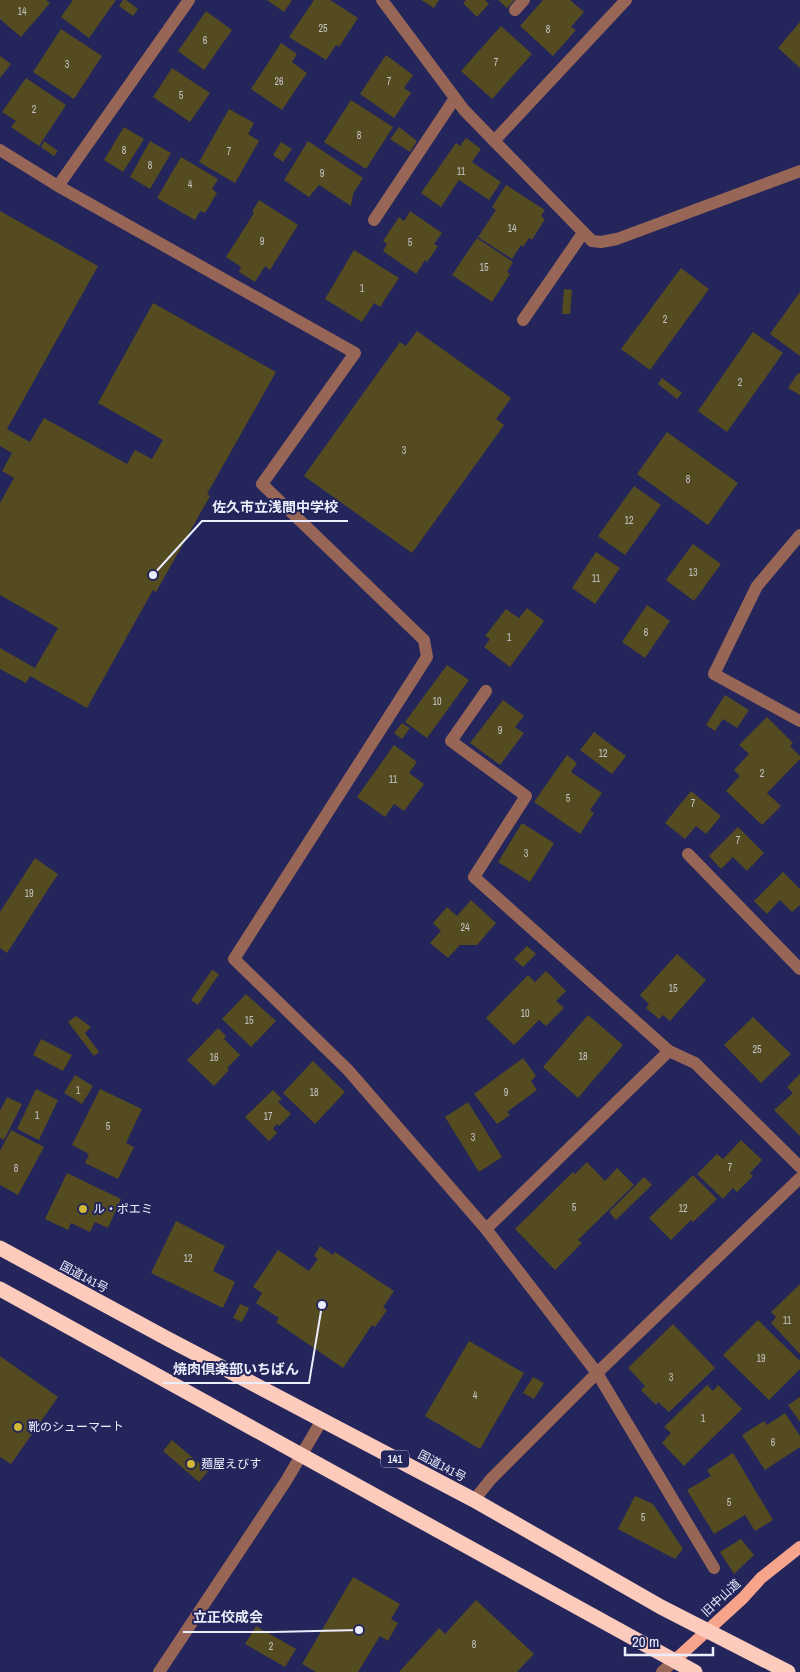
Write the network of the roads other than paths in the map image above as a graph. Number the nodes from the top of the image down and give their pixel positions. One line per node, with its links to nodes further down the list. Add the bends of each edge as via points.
1 (189, 0): 10 (street)
2 (382, 0): 6 (street)
3 (524, 0): 5 (street)
4 (626, 0): 7 (street)
5 (515, 10)
6 (455, 98): 7 (street); 11 (street)
7 (494, 141): 12 (street)
8 (0, 150): 10 (street)
9 (800, 171): 12 (street, via 617,239 592,241)
10 (58, 186): 22 (street, via 355,353 262,484 424,640 427,656 234,959 348,1070)
11 (374, 220)
12 (582, 233): 13 (street)
13 (523, 320)
14 (800, 535): 16 (street, via 757,586 714,674)
15 (486, 691): 19 (street, via 451,741 526,796 474,877)
16 (800, 720)
17 (688, 854): 18 (street)
18 (800, 969)
19 (669, 1051): 20 (street, via 695,1063); 22 (street)
20 (800, 1166)
21 (800, 1178): 25 (street)
22 (486, 1229): 25 (street)
23 (0, 1248): 26 (highway, 国道141号 / 141)
24 (0, 1289): 27 (highway)
25 (597, 1373): 28 (street, via 490,1479); 30 (street)
26 (322, 1420): 27 (street); 28 (highway, 国道141号 / 141)
27 (301, 1456): 32 (highway); 33 (street)
28 (474, 1500): 31 (highway, 国道141号 / 141)
29 (800, 1547): 31 (main road, 旧中山道, via 761,1578)
30 (714, 1568)
31 (707, 1630): 32 (main road, 旧中山道); 36 (highway, 国道141号 / 141)
32 (674, 1661): 34 (street, 旧中山道); 35 (highway)
33 (160, 1672)
34 (662, 1672)
35 (695, 1672)
36 (788, 1672)

